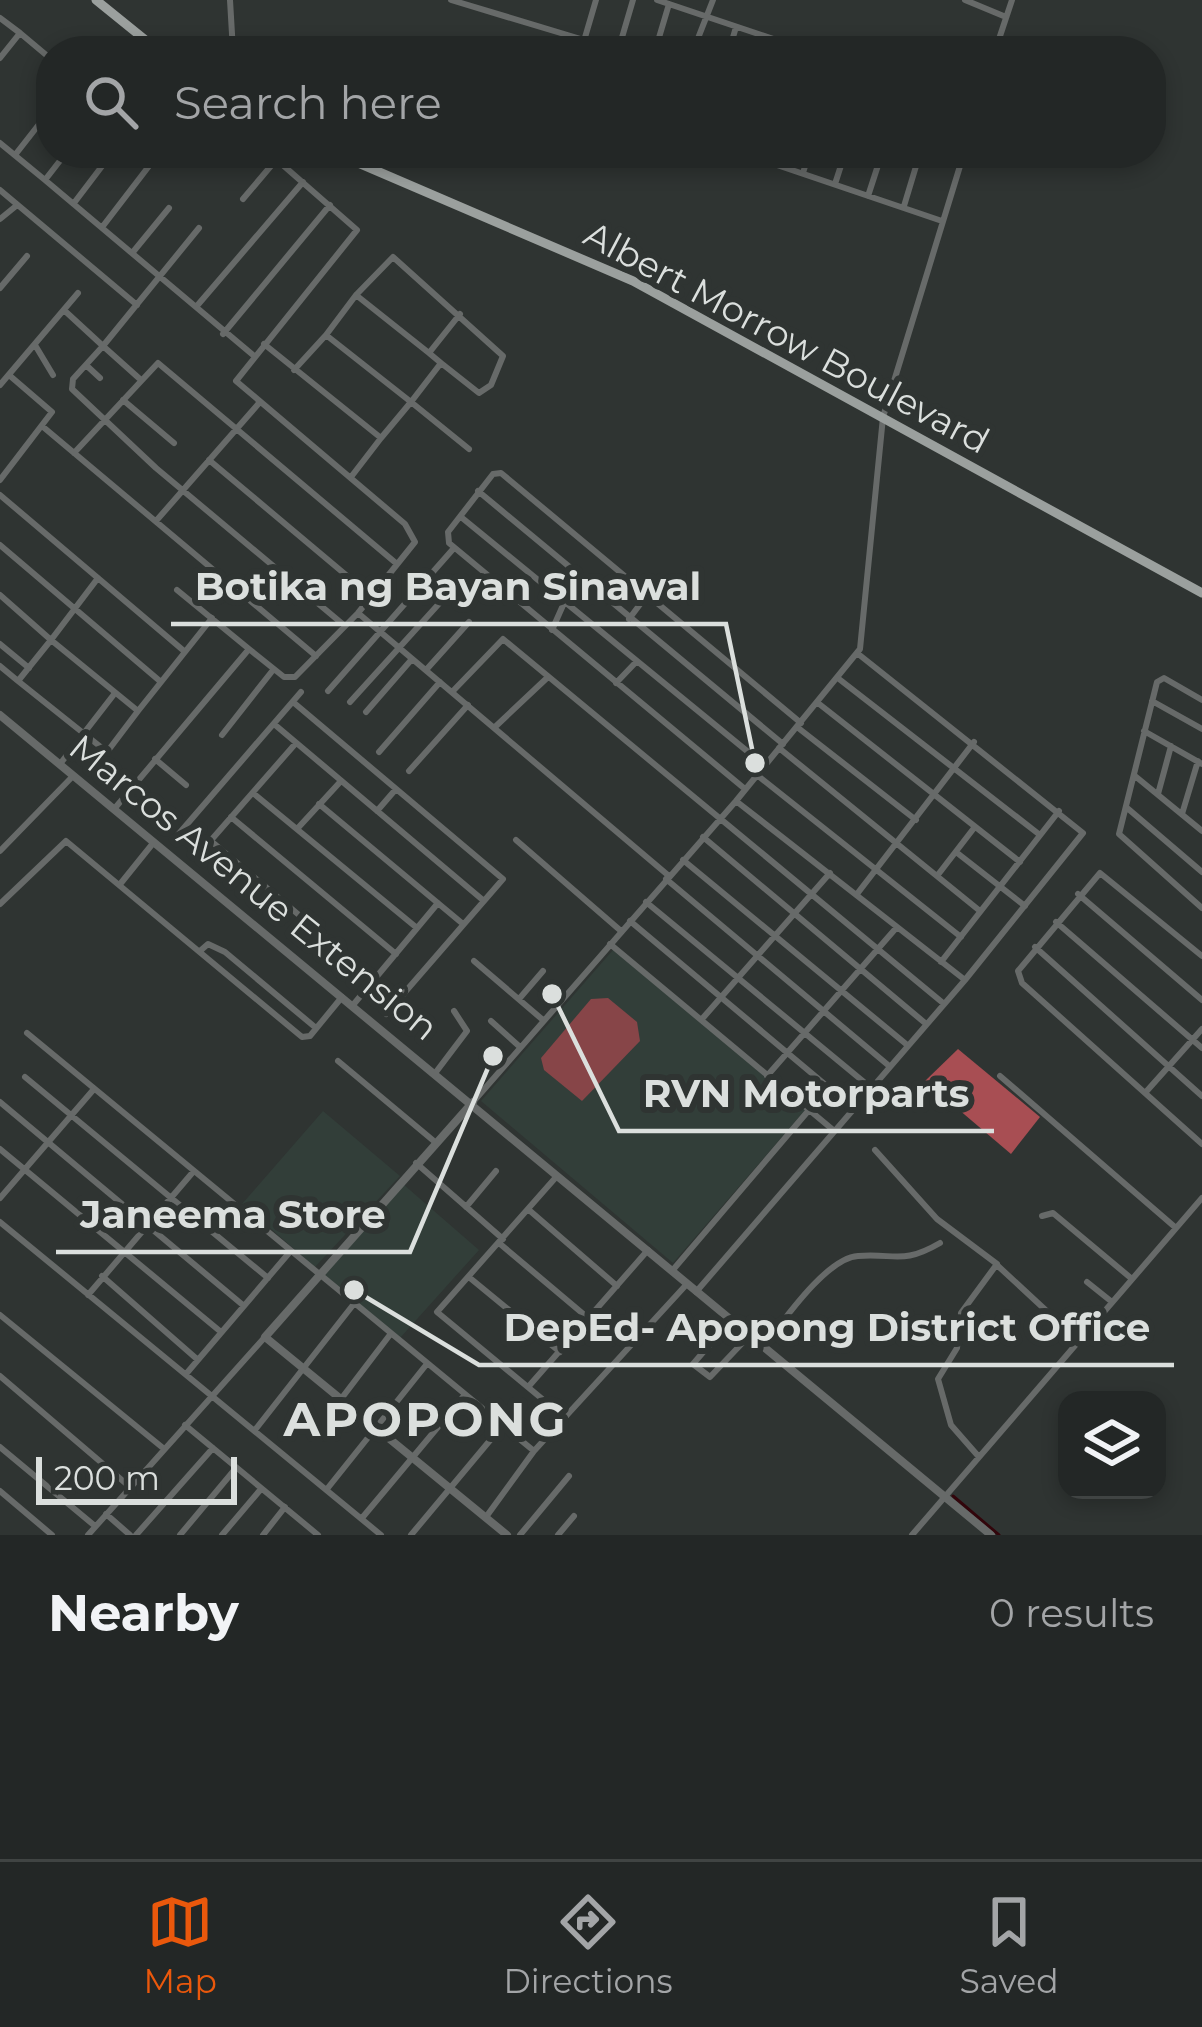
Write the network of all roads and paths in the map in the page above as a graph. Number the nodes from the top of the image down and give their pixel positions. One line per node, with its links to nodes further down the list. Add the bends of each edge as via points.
1 (96, 0): 16 (main road)
2 (230, 0): 17 (street)
3 (451, 0): 18 (street)
4 (596, 0): 19 (street)
5 (633, 0): 20 (street)
6 (656, 0): 10 (street)
7 (712, 0): 11 (street)
8 (965, 0): 12 (street)
9 (1012, 0): 12 (street)
10 (669, 4): 11 (street); 21 (street)
11 (704, 16): 14 (street); 22 (street)
12 (1006, 17): 25 (street)
13 (0, 18): 15 (street)
14 (736, 27): 23 (street); 24 (street)
15 (20, 34): 26 (street); 27 (street)
16 (138, 36)
17 (232, 36)
18 (571, 36)
19 (585, 36)
20 (622, 36)
21 (659, 36)
22 (698, 36)
23 (733, 36)
24 (764, 36)
25 (1000, 36)
26 (36, 46)
27 (0, 58)
28 (36, 128): 30 (street)
29 (0, 143): 30 (street)
30 (14, 155): 44 (street)
31 (54, 168): 44 (street)
32 (101, 168): 51 (street)
33 (147, 168): 57 (street)
34 (269, 168): 49 (street)
35 (286, 168): 45 (street)
36 (369, 168): 87 (main road, Albert Morrow Boulevard, via 633,281)
37 (792, 168): 43 (street)
38 (804, 168): 43 (street)
39 (840, 168): 46 (street)
40 (877, 168): 48 (street)
41 (915, 168): 53 (street)
42 (959, 168): 56 (street)
43 (803, 173): 46 (street)
44 (45, 180): 51 (street)
45 (303, 182): 52 (street); 66 (street)
46 (835, 184): 48 (street)
47 (0, 190): 50 (street)
48 (868, 196): 53 (street)
49 (243, 199)
50 (17, 204): 55 (street); 65 (street)
51 (73, 204): 57 (street)
52 (330, 205): 69 (street); 71 (street, via 357,230)
53 (904, 206): 56 (street)
54 (169, 208): 59 (street)
55 (0, 218)
56 (942, 221): 87 (street)
57 (102, 227): 59 (street)
58 (200, 227): 61 (street)
59 (133, 253): 61 (street)
60 (27, 256): 62 (street)
61 (161, 277): 65 (street); 66 (street)
62 (0, 288)
63 (79, 292): 67 (street)
64 (356, 296): 68 (street, via 393,257); 70 (street); 74 (street)
65 (137, 305): 73 (street)
66 (195, 308): 69 (street)
67 (64, 310): 72 (street); 73 (street)
68 (460, 314): 74 (street); 76 (street, via 502,360 479,393)
69 (224, 334): 75 (street)
70 (326, 335): 78 (street); 86 (street)
71 (264, 344): 75 (street); 78 (street)
72 (35, 345): 79 (street); 80 (street)
73 (103, 346): 77 (street); 82 (street)
74 (429, 353): 76 (street)
75 (254, 356): 85 (street, via 236,381)
76 (441, 363): 86 (street)
77 (86, 365): 81 (street); 88 (street, via 70,386)
78 (294, 370): 91 (street)
79 (9, 375): 83 (street); 89 (street, via 50,408)
80 (53, 375)
81 (100, 378)
82 (141, 380): 84 (street); 90 (street, via 160,364)
83 (0, 385)
84 (123, 400): 88 (street); 92 (street)
85 (260, 402): 90 (street); 96 (street)
86 (411, 402): 91 (street); 93 (street)
87 (883, 416): 109 (main road, Albert Morrow Boulevard); 127 (street)
88 (103, 420): 94 (street); 98 (street)
89 (42, 426): 94 (street); 97 (street)
90 (237, 429): 95 (street); 105 (street)
91 (381, 438): 96 (street)
92 (174, 443)
93 (469, 449)
94 (74, 453): 102 (street)
95 (209, 460): 98 (street); 112 (street)
96 (351, 477): 105 (street, via 414,534)
97 (0, 480)
98 (182, 489): 102 (street); 119 (street)
99 (478, 491): 101 (street); 111 (street, via 501,473); 117 (street)
100 (0, 494): 106 (street)
101 (461, 517): 104 (street, via 447,536); 113 (street)
102 (156, 522): 128 (street)
103 (0, 545): 114 (street)
104 (454, 548): 120 (street); 121 (street)
105 (397, 564): 112 (street)
106 (98, 578): 114 (street); 126 (street)
107 (455, 586): 124 (street)
108 (178, 590): 116 (street)
109 (1202, 593)
110 (0, 595): 122 (street)
111 (647, 595): 117 (street); 155 (street)
112 (370, 596): 115 (street)
113 (564, 603): 121 (street); 130 (street)
114 (75, 609): 122 (street); 138 (street)
115 (358, 613): 119 (street); 120 (street)
116 (212, 618): 125 (street); 126 (street)
117 (629, 619): 163 (street)
118 (469, 622): 134 (street)
119 (345, 626): 128 (street)
120 (379, 630): 124 (street); 141 (street)
121 (552, 630): 140 (street)
122 (51, 640): 132 (street); 144 (street)
123 (0, 644): 132 (street)
124 (399, 648): 129 (street); 148 (street)
125 (249, 649): 133 (street); 167 (street)
126 (184, 652): 138 (street)
127 (857, 652): 136 (street); 161 (street)
128 (316, 656): 133 (street, via 292,678)
129 (412, 658): 134 (street); 152 (street)
130 (637, 661): 140 (street); 171 (street)
131 (0, 666): 137 (street)
132 (29, 668): 137 (street)
133 (273, 670): 160 (street)
134 (426, 670): 139 (street)
135 (548, 676): 143 (street, via 501,638); 156 (street); 192 (street)
136 (838, 679): 149 (street); 172 (street)
137 (18, 681): 159 (street)
138 (161, 682): 151 (street)
139 (440, 682): 143 (street); 166 (street)
140 (616, 683): 180 (street)
141 (328, 691)
142 (301, 692): 147 (street)
143 (452, 692): 150 (street)
144 (116, 694): 151 (street); 159 (street)
145 (1152, 700): 146 (street, via 1161,678); 157 (street); 158 (street)
146 (1202, 700)
147 (292, 702): 154 (street); 179 (street)
148 (350, 702)
149 (818, 703): 155 (street); 183 (street)
150 (467, 705): 156 (street); 173 (street)
151 (138, 711): 165 (street)
152 (366, 712)
153 (0, 715): 170 (street, Marcos Avenue Extension)
154 (274, 724): 162 (street); 198 (street)
155 (799, 725): 163 (street); 193 (street)
156 (495, 728): 213 (street)
157 (1202, 729)
158 (1144, 731): 164 (street); 176 (street)
159 (84, 733): 165 (street); 170 (street)
160 (222, 734)
161 (974, 742): 172 (street); 189 (street)
162 (296, 743): 177 (street); 181 (street)
163 (780, 746): 171 (street); 203 (street)
164 (1171, 746): 169 (street); 182 (street)
165 (107, 752): 168 (street)
166 (379, 752)
167 (155, 759): 178 (street); 187 (street)
168 (101, 761)
169 (1200, 762): 190 (street)
170 (60, 764): 174 (street, Marcos Avenue Extension)
171 (764, 766): 175 (street)
172 (954, 771): 183 (street); 197 (street)
173 (409, 772)
174 (75, 774): 187 (street, Marcos Avenue Extension); 204 (street)
175 (757, 774): 180 (street); 209 (street)
176 (1135, 776): 182 (street); 186 (street)
177 (341, 781): 185 (street); 188 (street)
178 (186, 785)
179 (396, 789): 188 (street); 219 (street, via 503,879)
180 (745, 789): 184 (street)
181 (253, 793): 191 (street); 195 (street)
182 (1158, 794): 190 (street)
183 (934, 796): 193 (street); 194 (street)
184 (736, 800): 192 (street); 211 (street)
185 (319, 804): 195 (street); 221 (street)
186 (1126, 807): 210 (street); 224 (street, via 1120,837)
187 (115, 808): 202 (street, Marcos Avenue Extension)
188 (377, 811): 219 (street)
189 (1060, 811): 197 (street); 223 (street, via 1083,833)
190 (1182, 814): 196 (street)
191 (232, 817): 201 (street); 239 (street)
192 (719, 819): 199 (street); 216 (street)
193 (916, 820): 203 (street)
194 (974, 828): 205 (street); 208 (street)
195 (297, 829): 231 (street)
196 (1202, 831)
197 (1040, 835): 208 (street)
198 (176, 837)
199 (703, 837): 207 (street); 226 (street)
200 (516, 840): 232 (street)
201 (211, 841): 206 (street); 247 (street)
202 (154, 842): 214 (street); 250 (street, Marcos Avenue Extension)
203 (897, 844): 209 (street); 212 (street)
204 (0, 851)
205 (956, 852): 212 (street); 215 (street)
206 (199, 854)
207 (683, 860): 213 (street); 233 (street)
208 (1020, 862): 215 (street)
209 (877, 869): 217 (street); 234 (street)
210 (1202, 872)
211 (830, 873): 216 (street); 217 (street)
212 (937, 876): 225 (street)
213 (668, 877): 220 (street); 240 (street)
214 (121, 884): 222 (street, via 66,842); 238 (street)
215 (999, 886): 223 (street); 225 (street)
216 (812, 894): 226 (street); 237 (street)
217 (857, 894): 230 (street)
218 (1078, 894): 228 (street); 241 (street, via 1104,874); 253 (street)
219 (484, 901): 229 (street)
220 (646, 902): 227 (street); 246 (street)
221 (438, 903): 229 (street); 231 (street)
222 (0, 904)
223 (1025, 906): 248 (street)
224 (1202, 908)
225 (980, 910): 234 (street)
226 (793, 915): 233 (street); 244 (street)
227 (630, 921): 232 (street); 251 (street)
228 (1056, 922): 236 (street); 267 (street)
229 (464, 924): 258 (street)
230 (898, 927): 237 (street); 243 (street)
231 (417, 928): 239 (street)
232 (621, 931): 235 (street)
233 (775, 936): 240 (street); 249 (street)
234 (961, 937): 243 (street)
235 (610, 944): 259 (street); 260 (street)
236 (1035, 947): 274 (street); 281 (street, via 1021,964 1022,983)
237 (878, 949): 244 (street); 254 (street)
238 (200, 951): 263 (street, via 211,944 226,952); 263 (street, via 302,1037)
239 (396, 954): 247 (street)
240 (758, 955): 246 (street); 257 (street)
241 (1202, 956)
242 (474, 961): 252 (street)
243 (941, 962): 248 (street)
244 (861, 969): 249 (street); 262 (street)
245 (543, 970): 252 (street)
246 (737, 978): 251 (street); 266 (street)
247 (375, 979): 255 (street)
248 (965, 980): 254 (street)
249 (839, 992): 257 (street); 268 (street)
250 (342, 996): 255 (street, Marcos Avenue Extension); 263 (street)
251 (720, 997): 259 (street); 271 (street)
252 (520, 999): 260 (street)
253 (1202, 1000)
254 (943, 1003): 262 (street)
255 (353, 1005): 275 (street, Marcos Avenue Extension)
256 (454, 1011): 275 (street, via 467,1031)
257 (824, 1011): 266 (street); 273 (street)
258 (386, 1014)
259 (701, 1019): 276 (street)
260 (544, 1020): 269 (street)
261 (491, 1021): 269 (street)
262 (926, 1024): 268 (street)
263 (316, 1028)
264 (1202, 1029): 267 (street)
265 (27, 1033): 280 (street)
266 (804, 1033): 271 (street); 279 (street)
267 (1192, 1040): 270 (street); 274 (street)
268 (906, 1044): 273 (street)
269 (520, 1047): 284 (street)
270 (1202, 1048)
271 (787, 1053): 276 (street); 285 (street)
272 (338, 1061): 290 (street)
273 (888, 1065): 279 (street)
274 (1169, 1067): 281 (street); 282 (street)
275 (436, 1072): 284 (street, Marcos Avenue Extension)
276 (767, 1076): 286 (street)
277 (1000, 1076): 307 (street)
278 (25, 1077): 287 (street)
279 (870, 1087): 285 (street)
280 (94, 1089): 287 (street); 296 (street)
281 (1145, 1093): 291 (street)
282 (1202, 1096)
283 (0, 1102): 289 (street)
284 (473, 1102): 290 (street); 298 (street, Marcos Avenue Extension)
285 (852, 1106): 288 (street)
286 (808, 1110): 288 (street); 314 (street)
287 (70, 1116): 289 (street); 300 (street)
288 (832, 1130): 323 (street)
289 (49, 1142): 295 (street); 306 (street)
290 (435, 1142): 294 (street)
291 (1202, 1144)
292 (0, 1149): 295 (street)
293 (875, 1150): 313 (street, via 937,1219)
294 (416, 1163): 302 (street); 315 (street)
295 (25, 1170): 299 (street); 310 (street)
296 (193, 1172): 300 (street); 312 (street)
297 (496, 1172): 302 (street)
298 (559, 1174): 303 (street); 311 (street, Marcos Avenue Extension)
299 (1, 1194)
300 (168, 1197): 306 (street); 318 (street)
301 (1202, 1198): 307 (street)
302 (466, 1207): 308 (street)
303 (528, 1210): 308 (street); 322 (street)
304 (1042, 1216): 319 (street, via 1053,1213)
305 (0, 1222): 324 (street)
306 (146, 1224): 310 (street); 327 (street)
307 (1176, 1228): 319 (street)
308 (501, 1241): 317 (street); 329 (street)
309 (940, 1243): 336 (street, via 908,1259 849,1258 806,1294)
310 (122, 1250): 316 (street); 331 (street)
311 (648, 1250): 314 (street, Marcos Avenue Extension); 322 (street)
312 (289, 1252): 315 (street); 318 (street)
313 (997, 1264): 335 (street); 356 (street, via 961,1313 957,1348 938,1379 952,1425)
314 (672, 1271): 321 (street, Marcos Avenue Extension)
315 (317, 1274): 326 (street); 334 (street)
316 (103, 1276): 324 (street); 338 (street)
317 (469, 1277): 337 (street); 343 (street, via 437,1312)
318 (268, 1278): 327 (street)
319 (1132, 1279): 325 (street)
320 (1087, 1282): 325 (street)
321 (686, 1285): 323 (street, Marcos Avenue Extension); 347 (street)
322 (617, 1286): 329 (street)
323 (695, 1292): 330 (street, Marcos Avenue Extension)
324 (88, 1294): 341 (street)
325 (1112, 1302): 335 (street)
326 (352, 1305): 332 (street); 340 (street)
327 (244, 1306): 331 (street)
328 (0, 1315): 353 (street)
329 (589, 1318): 337 (street)
330 (730, 1321): 333 (street, Marcos Avenue Extension); 333 (street, via 693,1364 710,1377)
331 (221, 1332): 338 (street)
332 (389, 1336): 339 (street); 346 (street)
333 (749, 1336): 336 (street, Marcos Avenue Extension)
334 (266, 1337): 340 (street); 344 (street)
335 (1079, 1341): 356 (street)
336 (763, 1348): 365 (street, Marcos Avenue Extension)
337 (560, 1352): 343 (street)
338 (198, 1360): 341 (street)
339 (426, 1365): 345 (street); 350 (street)
340 (303, 1369): 346 (street); 351 (street)
341 (186, 1374): 344 (street)
342 (0, 1376): 360 (street)
343 (529, 1386): 347 (street)
344 (211, 1394): 348 (street); 351 (street)
345 (463, 1397): 349 (street); 357 (street)
346 (341, 1399): 350 (street)
347 (564, 1417): 355 (street)
348 (185, 1425): 353 (street); 354 (street)
349 (502, 1426): 355 (street); 361 (street)
350 (376, 1428): 357 (street); 363 (street)
351 (256, 1430): 363 (street)
352 (0, 1447): 371 (street)
353 (164, 1448): 360 (street)
354 (213, 1448): 358 (street); 376 (street)
355 (534, 1451): 369 (street)
356 (979, 1457): 365 (street)
357 (412, 1459): 361 (street); 370 (street)
358 (236, 1468): 362 (street); 373 (street)
359 (569, 1476): 382 (street)
360 (130, 1486): 367 (street)
361 (449, 1487): 369 (street); 380 (street)
362 (261, 1489): 366 (street); 377 (street)
363 (327, 1489): 370 (street)
364 (0, 1491): 374 (street)
365 (946, 1498): 384 (street); 385 (street, Marcos Avenue Extension)
366 (285, 1507): 372 (street); 378 (street)
367 (106, 1514): 371 (street); 376 (street)
368 (574, 1516): 383 (street)
369 (486, 1517): 381 (street)
370 (362, 1518): 379 (street)
371 (95, 1526): 375 (street)
372 (312, 1533)
373 (183, 1534)
374 (52, 1535)
375 (88, 1535)
376 (133, 1535)
377 (222, 1535)
378 (262, 1535)
379 (381, 1535)
380 (410, 1535)
381 (507, 1535)
382 (520, 1535)
383 (558, 1535)
384 (913, 1535)
385 (991, 1535)

